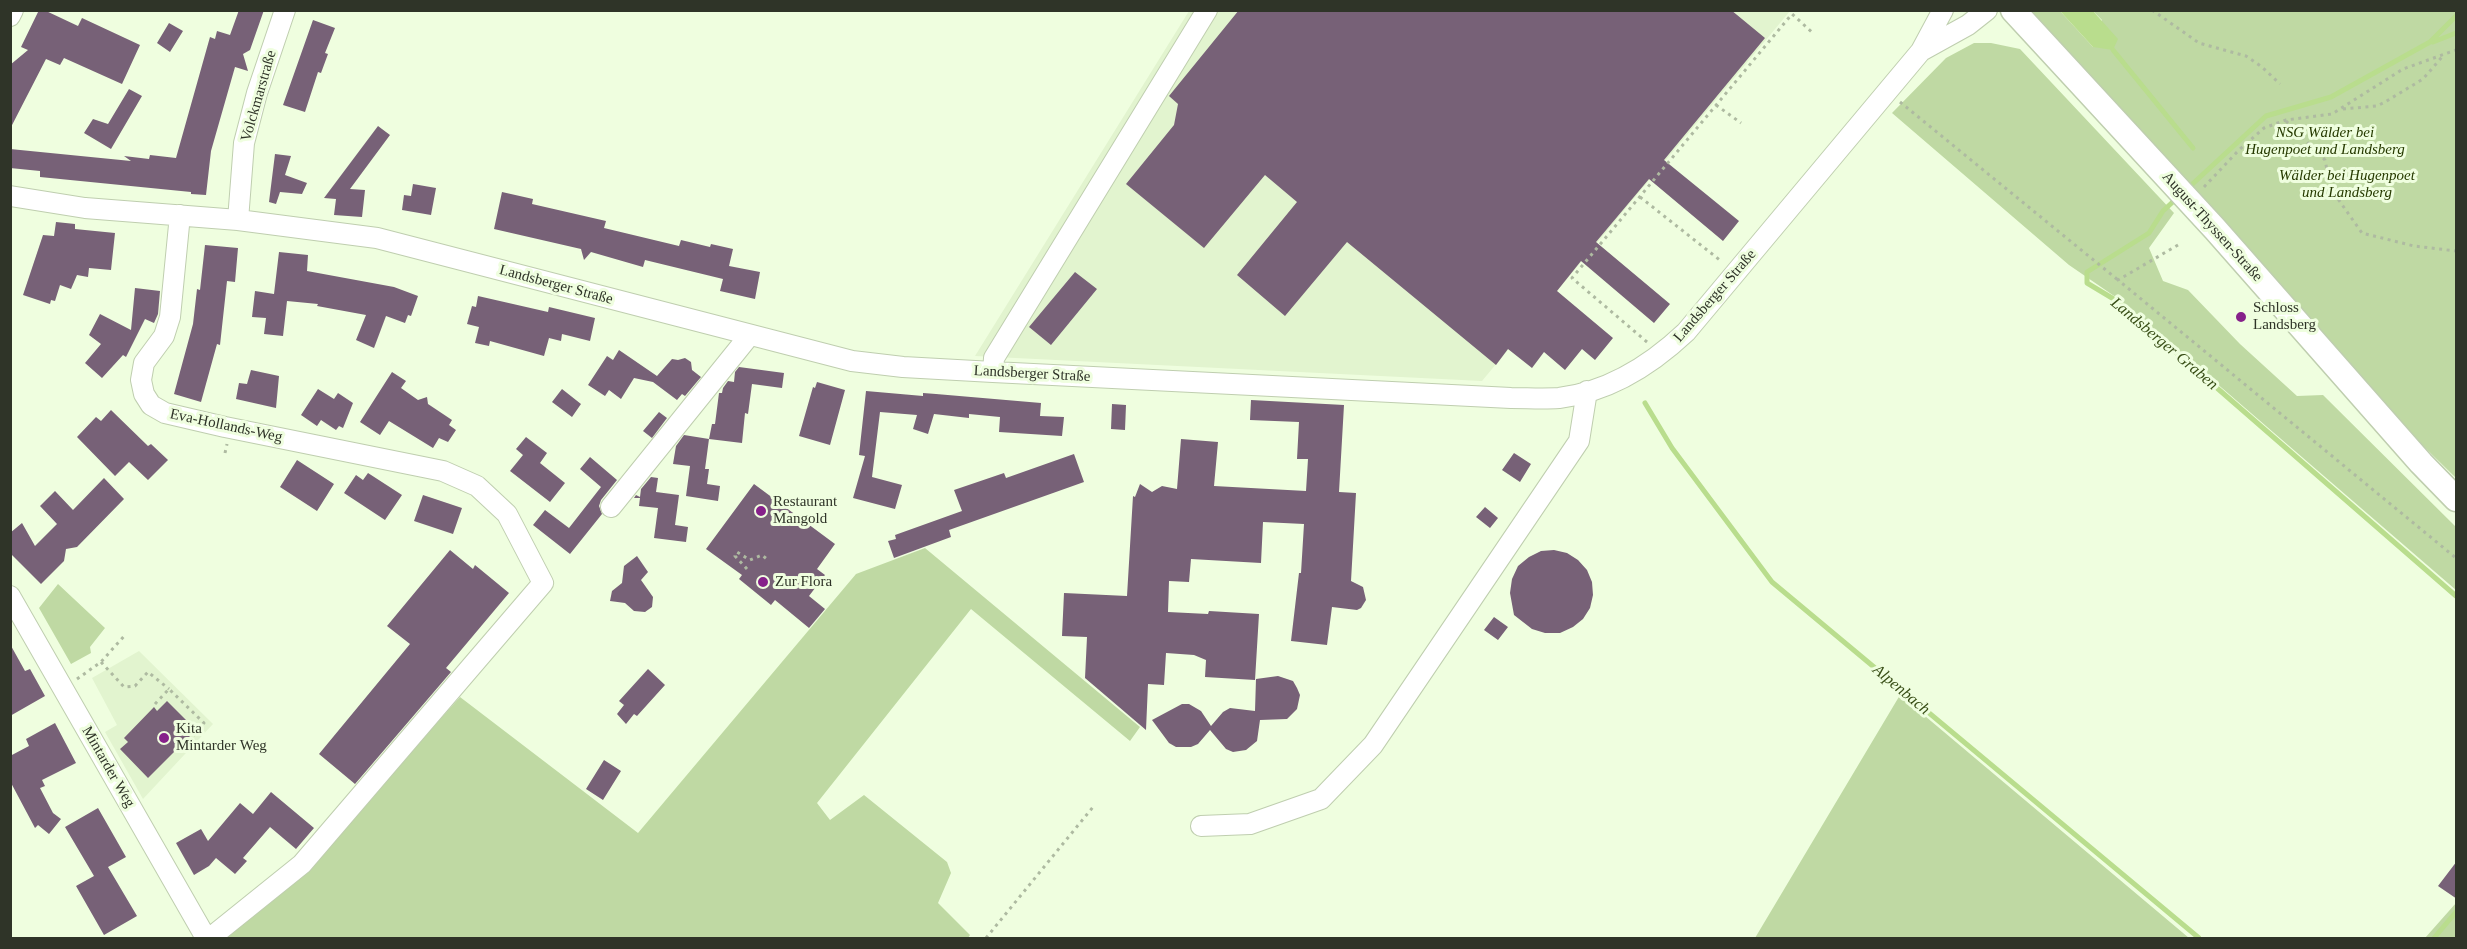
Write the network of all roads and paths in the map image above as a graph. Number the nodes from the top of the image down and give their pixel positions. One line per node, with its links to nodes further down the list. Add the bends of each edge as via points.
1 (13, 10): 8 (street)
2 (285, 10): 23 (street, Volckmarstraße, via 244,144)
3 (1207, 10): 30 (street, via 994,358)
4 (1943, 10): 11 (street, Landsberger Straße)
5 (1987, 10): 11 (street, Landsberger Straße)
6 (2013, 10): 21 (main road, August-Thyssen-Straße)
7 (2152, 10): 13 (path, via 2199,43 2246,56)
8 (10, 16)
9 (1814, 34): 15 (path, via 1792,14)
10 (2457, 50): 12 (path)
11 (1921, 51): 14 (street, Landsberger Straße)
12 (2443, 56): 16 (path, via 2403,69); 16 (path, via 2423,79 2385,102)
13 (2280, 84)
14 (1886, 92): 26 (street, Landsberger Straße); 27 (path)
15 (1716, 105): 18 (path); 20 (path)
16 (2342, 109): 17 (path)
17 (2286, 120): 21 (path, via 2264,128); 25 (path, via 2325,160 2331,189 2362,233 2414,246)
18 (1741, 123)
19 (10, 196): 22 (street, Landsberger Straße, via 85,208)
20 (1640, 197): 26 (path); 29 (path, via 1572,278)
21 (2190, 202): 32 (main road, August-Thyssen-Straße)
22 (180, 215): 23 (street, Landsberger Straße); 46 (street, Eva-Hollands-Weg, via 170,317 164,336 144,363 141,380 151,405 165,413 443,471 477,486 507,514 543,583 302,864)
23 (238, 220): 28 (street, Landsberger Straße, via 377,238)
24 (2178, 245): 27 (path)
25 (2457, 251)
26 (1736, 273): 29 (street, Landsberger Straße)
27 (2118, 280): 34 (path)
28 (749, 336): 30 (street, Landsberger Straße, via 852,361); 33 (street)
29 (1662, 355): 31 (street, Landsberger Straße, via 1637,371)
30 (993, 372): 31 (street, Landsberger Straße, via 1511,398 1559,398)
31 (1587, 391): 45 (street, via 1579,441 1373,745 1321,798 1250,824)
32 (2457, 499)
33 (611, 507)
34 (2457, 558)
35 (768, 560): 36 (path, via 762,555 750,560 737,552 735,556)
36 (747, 569)
37 (10, 596): 40 (street, Mintarder Weg)
38 (124, 635): 39 (path)
39 (101, 662): 40 (path); 41 (path, via 124,687 135,686 148,672)
40 (63, 688): 46 (street, Mintarder Weg)
41 (169, 689): 42 (path); 43 (path, via 204,723)
42 (155, 704)
43 (185, 746)
44 (1094, 807): 47 (path)
45 (1201, 826)
46 (208, 939)
47 (986, 939)

